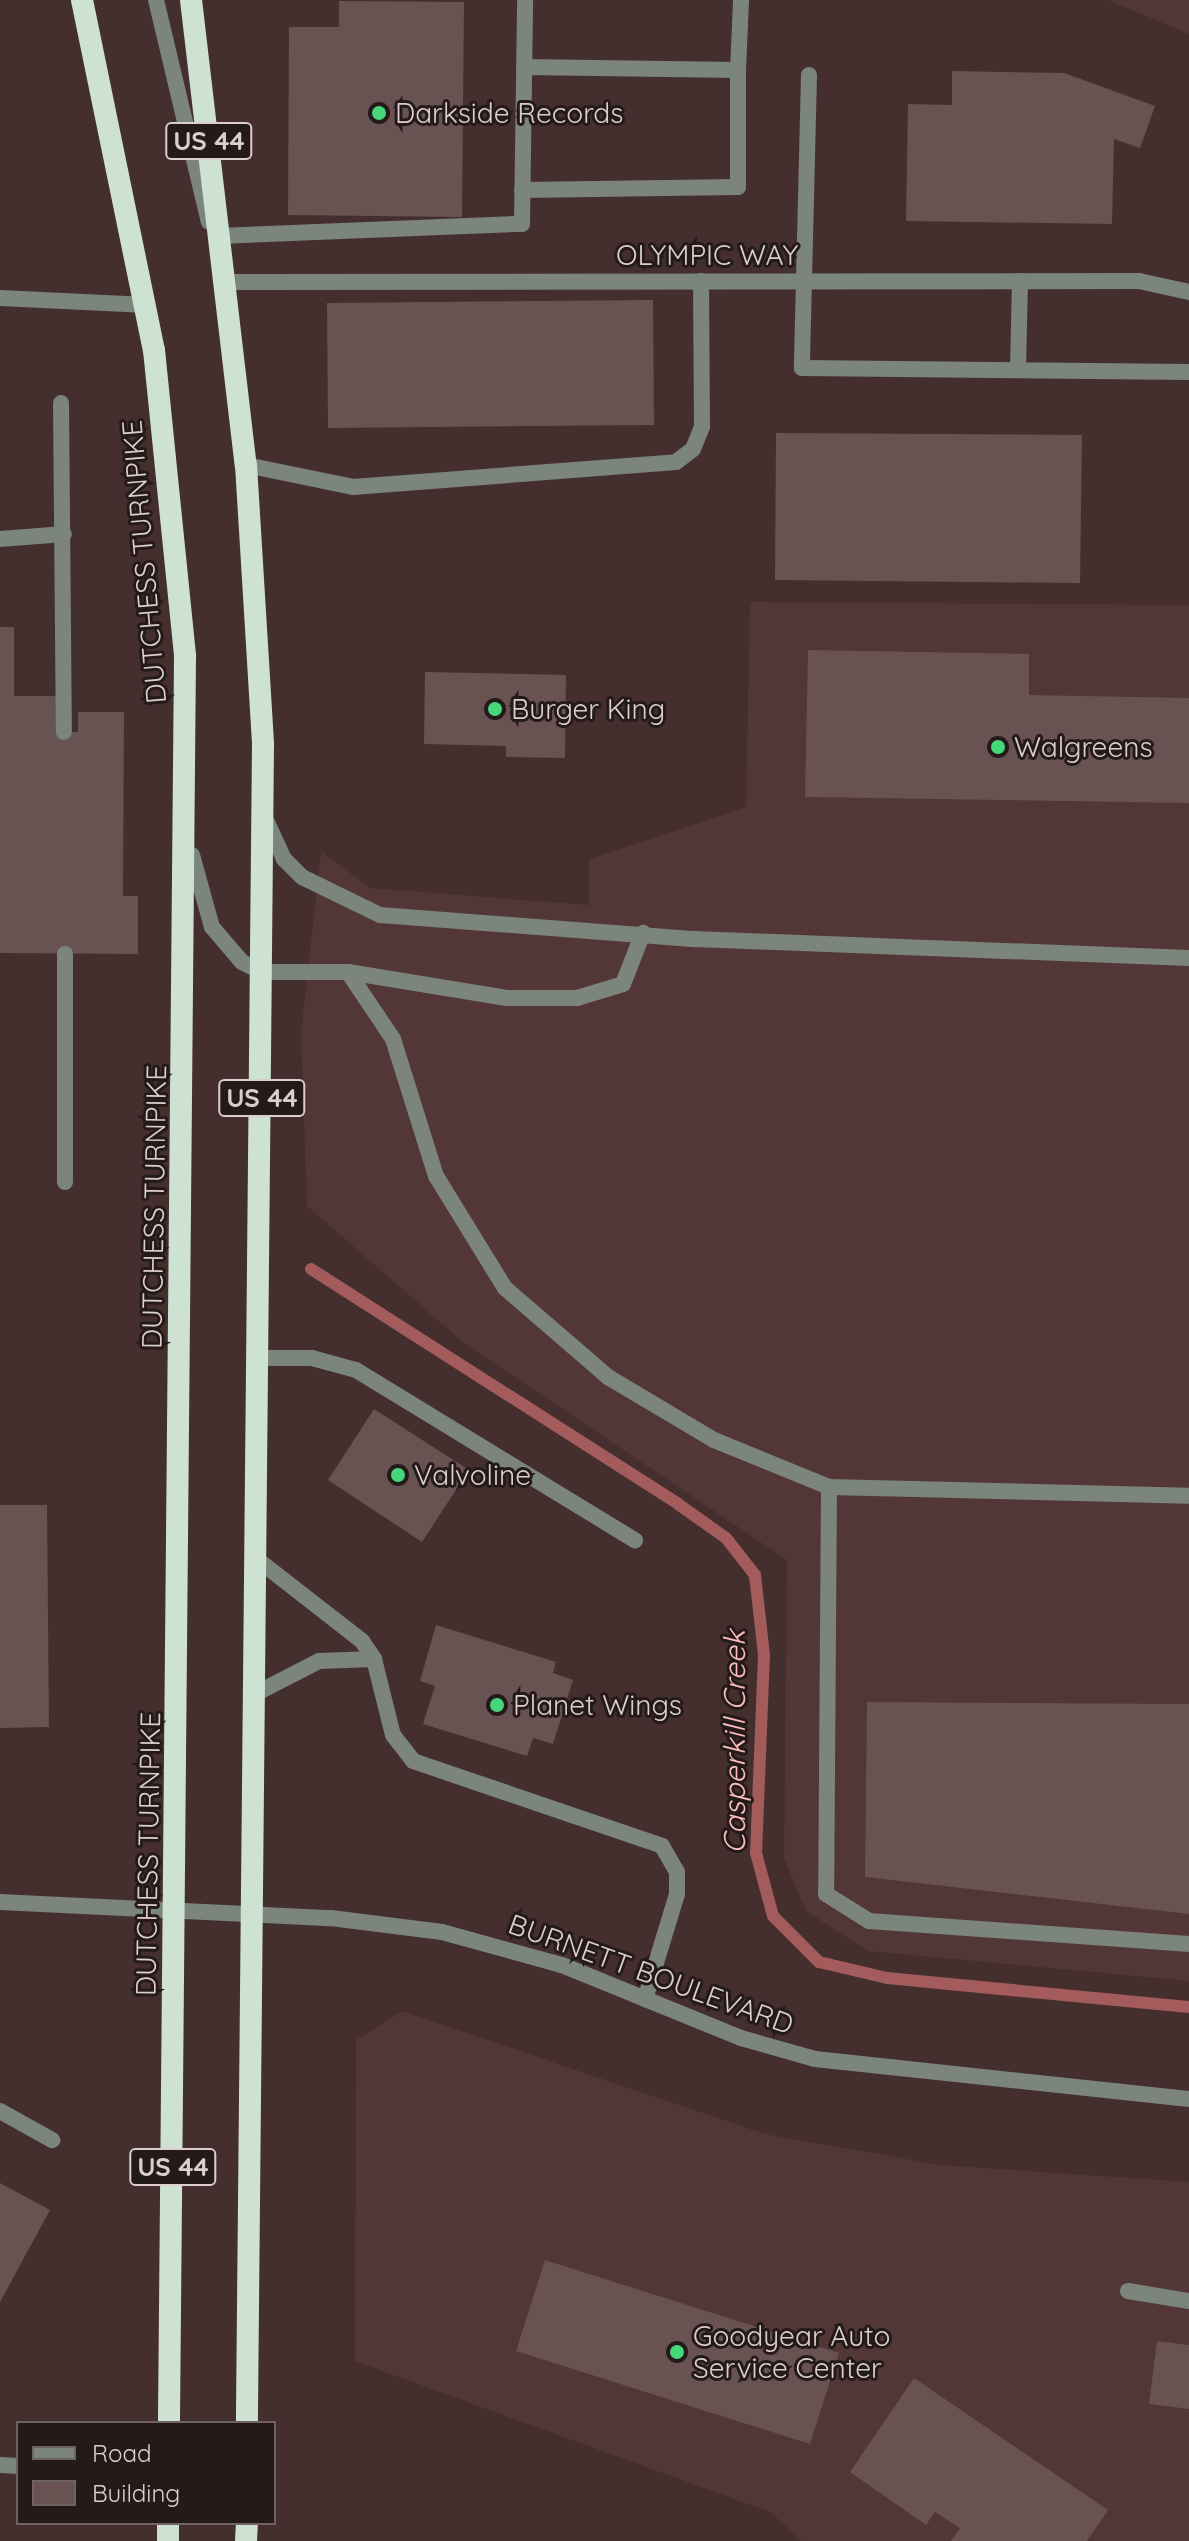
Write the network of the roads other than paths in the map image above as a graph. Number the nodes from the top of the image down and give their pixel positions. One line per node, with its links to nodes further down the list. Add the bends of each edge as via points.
1 (82, 0): 17 (highway, DUTCHESS TURNPIKE / US 44)
2 (156, 0): 14 (street)
3 (191, 0): 10 (highway, US 44)
4 (525, 0): 6 (street)
5 (741, 0): 7 (street)
6 (524, 67): 7 (street); 9 (street)
7 (738, 70): 9 (street, via 738,187)
8 (809, 75): 12 (street)
9 (522, 190): 10 (street, via 522,224)
10 (218, 236): 14 (highway, US 44)
11 (701, 281): 12 (street, OLYMPIC WAY); 14 (street, OLYMPIC WAY); 21 (street, via 702,427 693,449 676,462 353,487)
12 (804, 281): 13 (street, OLYMPIC WAY); 18 (street, via 802,368)
13 (1020, 281): 15 (street, OLYMPIC WAY, via 1139,281); 18 (street)
14 (223, 282): 21 (highway, US 44)
15 (1189, 292)
16 (0, 298): 17 (street)
17 (147, 305): 25 (highway, DUTCHESS TURNPIKE / US 44, via 181,588)
18 (1018, 369): 19 (street)
19 (1189, 372)
20 (61, 403): 22 (street)
21 (246, 465): 26 (highway, US 44)
22 (64, 534): 23 (street); 24 (street)
23 (0, 539)
24 (64, 732)
25 (188, 802): 30 (street, via 201,904 225,946); 41 (highway, DUTCHESS TURNPIKE / US 44)
26 (263, 813): 27 (street, via 284,859 351,906 409,918); 30 (highway, US 44)
27 (643, 933): 29 (street); 31 (street, via 628,977 593,996 507,998)
28 (65, 954): 32 (street)
29 (1189, 958)
30 (262, 972): 31 (street); 33 (highway, US 44)
31 (348, 972): 34 (street, via 393,1039 436,1176 505,1288 608,1377 683,1422)
32 (65, 1182)
33 (260, 1358): 36 (street, via 312,1358 356,1370); 37 (highway, US 44)
34 (829, 1487): 35 (street, via 939,1494); 43 (street, via 826,1894 869,1921)
35 (1189, 1496)
36 (635, 1540)
37 (258, 1560): 38 (street, via 346,1625); 39 (highway, US 44)
38 (374, 1659): 39 (street, via 319,1661); 44 (street, via 393,1735 413,1761 662,1846 677,1872 677,1894)
39 (257, 1693): 42 (highway, US 44)
40 (0, 1902): 41 (street, BURNETT BOULEVARD)
41 (179, 1912): 42 (street, BURNETT BOULEVARD); 50 (highway, DUTCHESS TURNPIKE / US 44)
42 (256, 1915): 44 (street, BURNETT BOULEVARD, via 368,1921 479,1940); 51 (highway, US 44)
43 (1189, 1944)
44 (645, 1999): 45 (street, BURNETT BOULEVARD, via 815,2059)
45 (1189, 2099)
46 (0, 2111): 47 (street)
47 (52, 2140)
48 (1128, 2291): 49 (street)
49 (1189, 2301)
50 (169, 2421)
51 (247, 2421)

